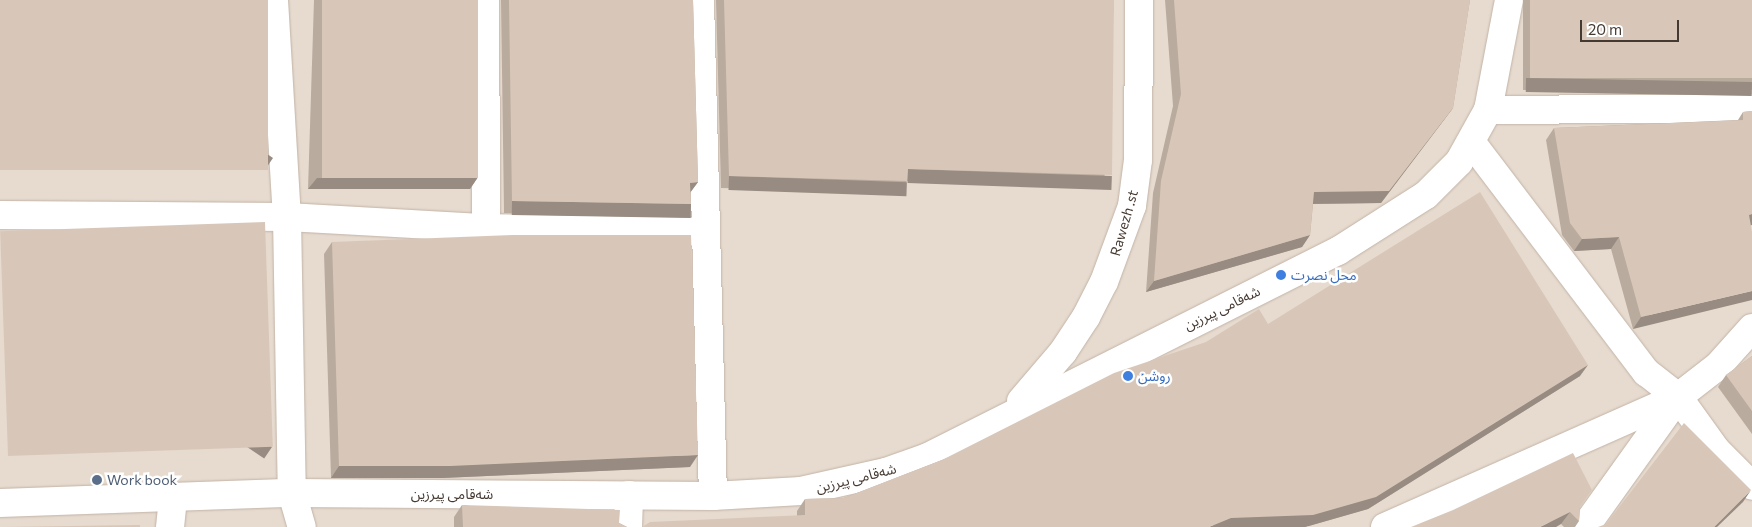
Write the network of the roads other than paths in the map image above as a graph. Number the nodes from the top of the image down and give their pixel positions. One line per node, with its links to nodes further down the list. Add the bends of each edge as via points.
1 (274, 0): 10 (street)
2 (486, 0): 11 (street)
3 (700, 0): 12 (street)
4 (1139, 0): 15 (street, Rawezh .st, via 1138,160 1120,244 1104,282 1068,345)
5 (1509, 0): 7 (street, شەقامی پیرزین)
6 (1752, 108): 7 (street)
7 (1488, 110): 8 (street, شەقامی پیرزین)
8 (1472, 143): 14 (street, via 1646,372); 15 (street, شەقامی پیرزین, via 1426,195 1338,251)
9 (0, 215): 10 (street)
10 (287, 217): 11 (street); 17 (street)
11 (486, 228): 12 (street)
12 (704, 232): 19 (street)
13 (1752, 328): 14 (street, via 1718,366)
14 (1678, 397): 16 (street, via 1717,451); 25 (street); 26 (street)
15 (1010, 412): 19 (street, شەقامی پیرزین, via 928,457 878,475 801,492)
16 (1752, 486)
17 (292, 493): 18 (street, شەقامی پیرزین); 20 (street, شەقامی پیرزین); 23 (street)
18 (629, 495): 19 (street, شەقامی پیرزین); 24 (street)
19 (713, 496)
20 (173, 497): 21 (street, شەقامی پیرزین); 22 (street)
21 (0, 503)
22 (170, 527)
23 (302, 527)
24 (628, 527)
25 (1385, 527)
26 (1585, 527)

